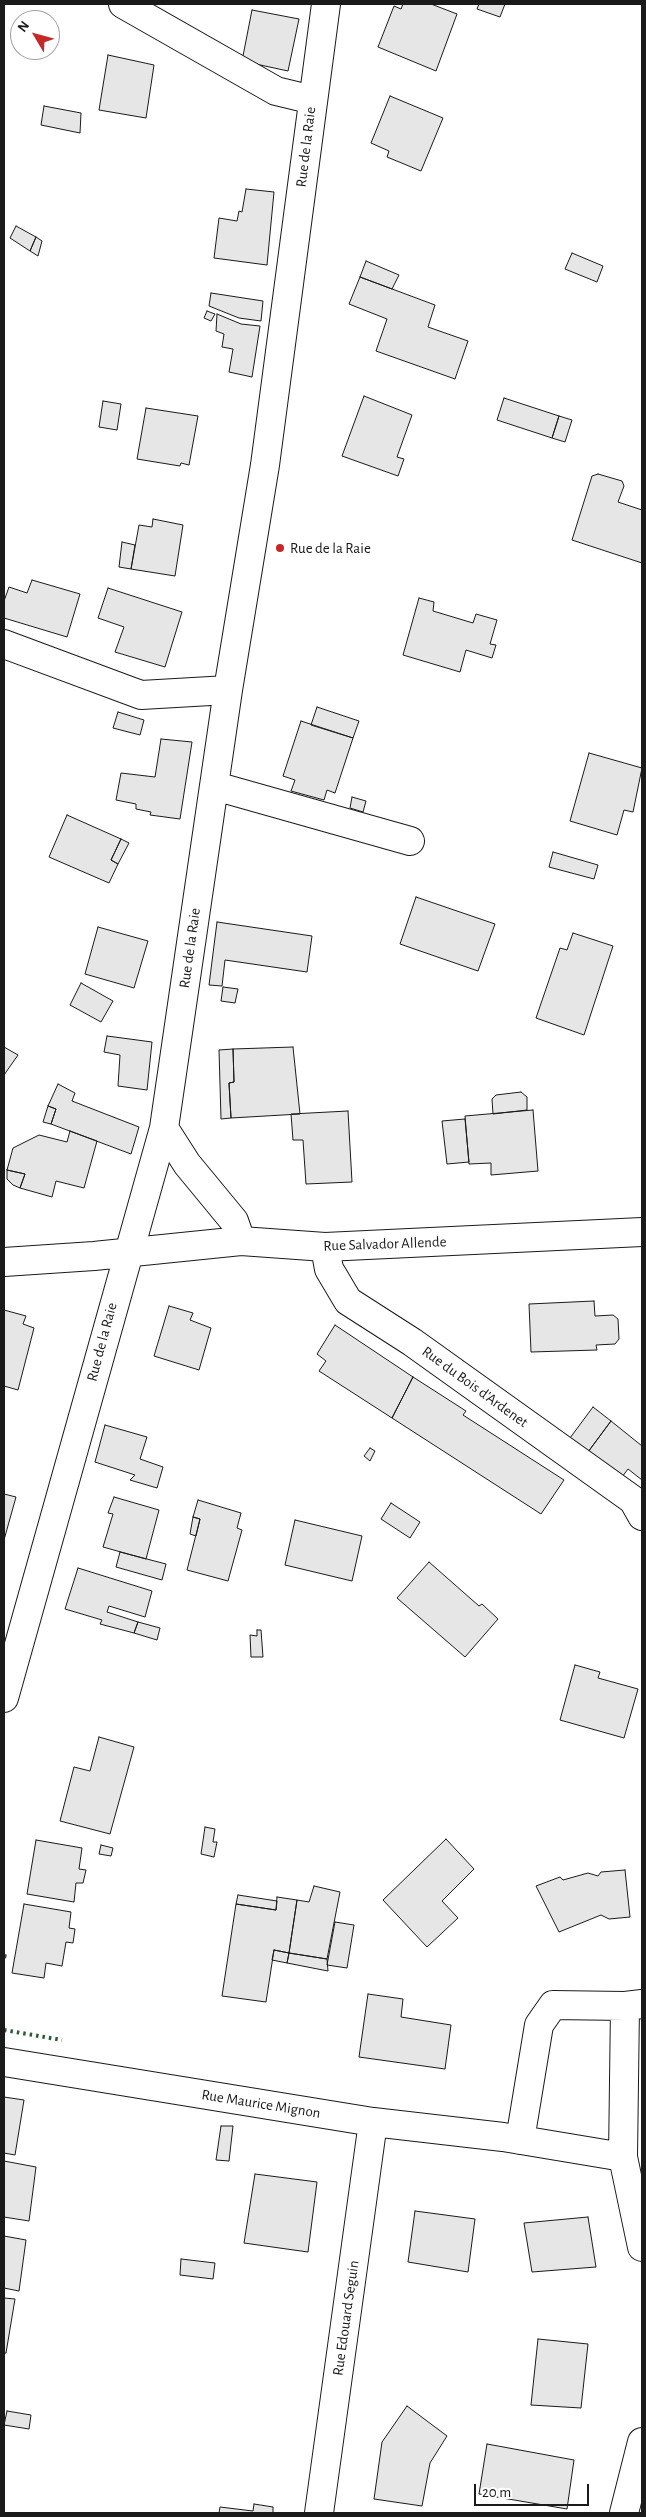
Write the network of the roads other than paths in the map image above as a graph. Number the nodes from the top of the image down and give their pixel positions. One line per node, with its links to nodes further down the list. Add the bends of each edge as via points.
1 (123, 4): 3 (street, via 276,91)
2 (326, 4): 3 (street, Rue de la Raie)
3 (313, 100): 5 (street, Rue de la Raie, via 265,465)
4 (4, 644): 5 (street, via 141,695)
5 (228, 690): 6 (street, Rue de la Raie)
6 (214, 786): 7 (street); 8 (street, Rue de la Raie)
7 (410, 841)
8 (164, 1128): 10 (street, via 188,1164 234,1220); 12 (street, Rue de la Raie)
9 (642, 1232): 11 (street, Rue Salvador Allende)
10 (241, 1241): 11 (street, Rue Salvador Allende); 12 (street, Rue Salvador Allende)
11 (325, 1248): 14 (street, Rue du Bois d'Ardenet, via 329,1269 348,1301 412,1342 633,1500)
12 (128, 1252): 13 (street, Rue Salvador Allende); 15 (street, Rue de la Raie)
13 (4, 1262)
14 (642, 1516)
15 (4, 1698)
16 (634, 2005): 19 (street, via 552,2005 539,2025); 20 (street)
17 (4, 2062): 18 (street, Rue Maurice Mignon)
18 (373, 2122): 19 (street, Rue Maurice Mignon); 23 (street, Rue Edouard Seguin)
19 (520, 2140): 20 (street, Rue Maurice Mignon)
20 (623, 2157): 21 (street)
21 (642, 2247)
22 (642, 2442): 24 (street)
23 (319, 2513)
24 (624, 2513)

